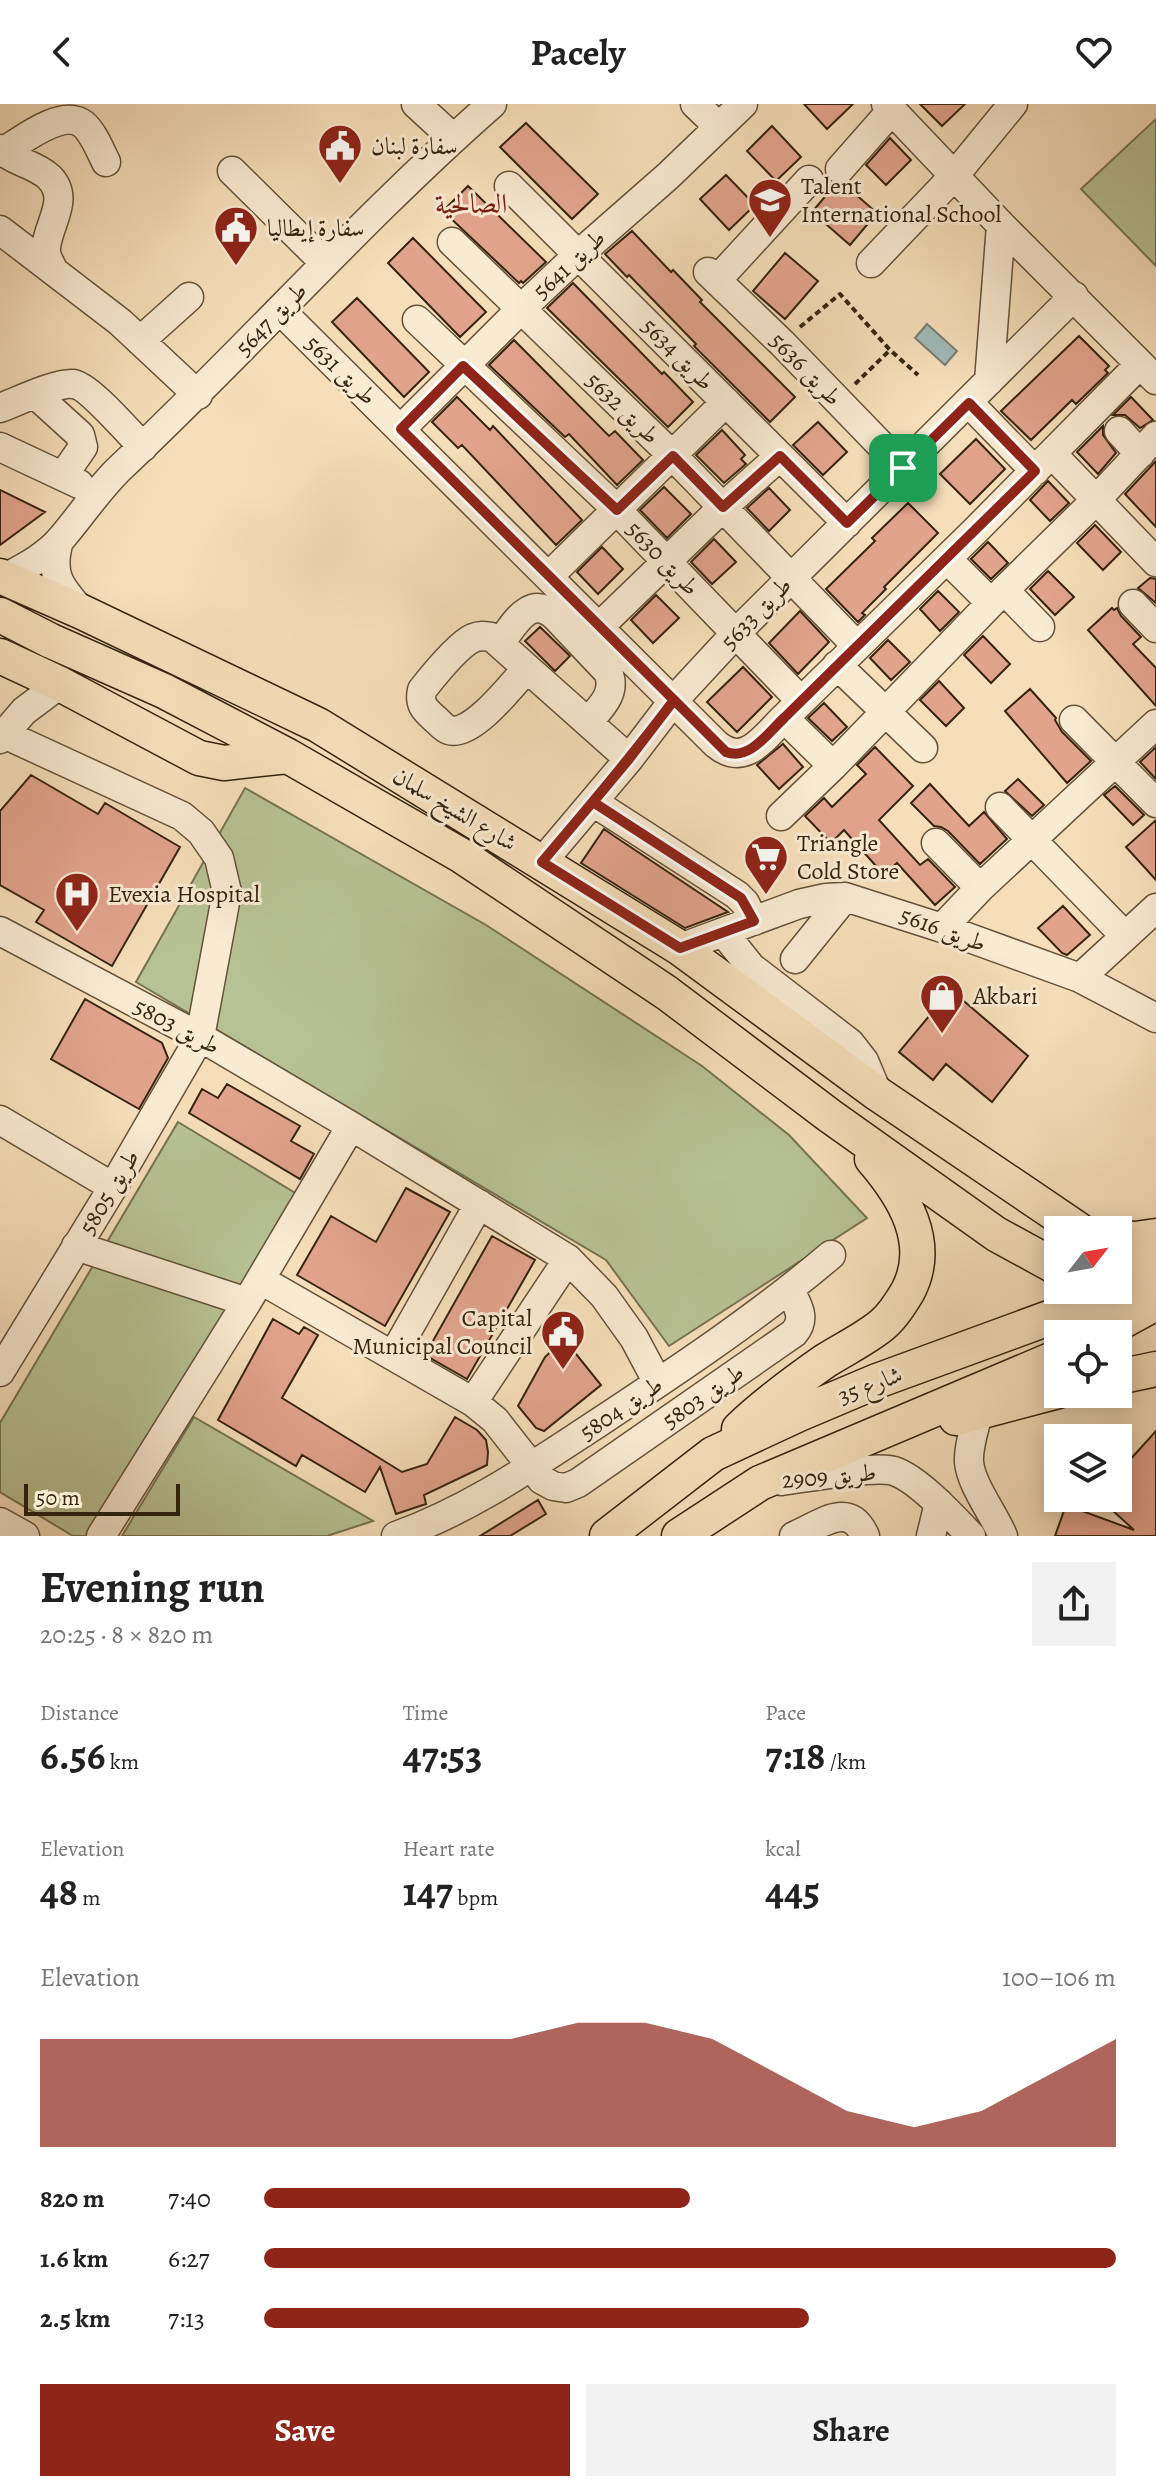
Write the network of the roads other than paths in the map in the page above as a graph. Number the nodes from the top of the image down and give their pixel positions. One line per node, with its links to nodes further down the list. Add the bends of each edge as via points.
1 (416, 104): 8 (street)
2 (492, 104): 8 (street, طريق 5647)
3 (695, 104): 7 (street)
4 (743, 104): 7 (street, طريق 5641)
5 (1013, 104): 13 (street)
6 (889, 107): 11 (street); 13 (street)
7 (719, 127): 19 (street, طريق 5641)
8 (453, 138): 20 (street, طريق 5647)
9 (2, 151): 10 (street, via 44,127 74,120 84,124); 22 (street, via 46,174 56,188 59,203 46,248)
10 (106, 162)
11 (840, 169)
12 (232, 171): 20 (street)
13 (954, 176): 16 (street); 21 (street)
14 (809, 180): 45 (street, طريق 5636, via 713,276)
15 (509, 186): 19 (street, طريق 5634)
16 (1001, 225): 23 (street); 31 (street)
17 (3, 237): 22 (street)
18 (452, 242): 25 (street, طريق 5632)
19 (578, 255): 25 (street, طريق 5641); 34 (street, طريق 5634)
20 (325, 263): 26 (street, طريق 5647)
21 (871, 263)
22 (54, 271): 28 (street)
23 (1074, 296): 30 (street); 31 (street, طريق 5633)
24 (189, 297): 28 (street)
25 (521, 309): 29 (street, طريق 5641); 42 (street, طريق 5632)
26 (280, 310): 33 (street, طريق 5647); 37 (street, طريق 5631)
27 (417, 320): 29 (street, طريق 5630)
28 (140, 341): 33 (street)
29 (463, 366): 37 (street, طريق 5641); 50 (street, طريق 5630)
30 (1148, 372): 44 (street, طريق 5631)
31 (989, 381): 35 (street, طريق 5633)
32 (36, 395): 36 (street); 41 (street, via 68,384 82,386); 46 (street, via 83,440)
33 (198, 395): 41 (street, طريق 5647)
34 (726, 402): 42 (street); 43 (street, طريق 5634)
35 (969, 403): 44 (street); 45 (street, طريق 5633)
36 (0, 408)
37 (401, 429): 56 (street, طريق 5631)
38 (1119, 431): 39 (street)
39 (1148, 445): 48 (street)
40 (0, 447): 46 (street)
41 (143, 447): 47 (street, طريق 5647)
42 (673, 456): 49 (street, طريق 5632); 50 (street)
43 (780, 456): 49 (street); 51 (street, طريق 5634)
44 (1043, 462): 48 (street); 53 (street, طريق 5631)
45 (903, 468): 51 (street, طريق 5633)
46 (63, 476): 47 (street)
47 (98, 491): 52 (street, طريق 5647)
48 (1096, 500): 55 (street); 59 (street)
49 (723, 507): 54 (street); 58 (street, طريق 5632)
50 (617, 510): 54 (street, طريق 5630); 56 (street)
51 (847, 523): 58 (street, طريق 5633)
52 (59, 541): 57 (street, طريق 5647, via 37,560); 61 (street, via 55,573)
53 (947, 559): 59 (street); 68 (street, طريق 5631)
54 (666, 561): 63 (street); 66 (street, طريق 5630)
55 (1156, 562)
56 (549, 576): 63 (street, طريق 5631)
57 (3, 577): 61 (main road, شارع الشيخ سلمان)
58 (791, 578): 66 (street, طريق 5633); 68 (street, طريق 5632)
59 (998, 597): 64 (street); 74 (street)
60 (1133, 604): 65 (street)
61 (82, 612): 90 (main road, شارع الشيخ سلمان, via 318,725)
62 (0, 615): 80 (main road, شارع الشيخ سلمان)
63 (600, 626): 72 (street, طريق 5631)
64 (1040, 627)
65 (1156, 628)
66 (736, 633): 72 (street, طريق 5633); 73 (street, طريق 5630)
67 (500, 643): 70 (street); 70 (street, via 481,635 470,639 422,690 423,708 449,730 459,731); 76 (street, via 527,610 547,609 555,616 611,679 610,693)
68 (847, 656): 73 (street, طريق 5631); 74 (street)
69 (8, 659): 71 (main road); 78 (street, via 18,695)
70 (527, 668): 76 (street)
71 (60, 684): 78 (street); 80 (main road, via 199,758 224,763)
72 (674, 700): 73 (street, طريق 5631, via 716,744 734,755 744,754); 81 (street, طريق 5633)
73 (792, 710): 83 (street)
74 (885, 711): 79 (street); 83 (street)
75 (1074, 720): 82 (street)
76 (588, 722): 81 (street)
77 (1156, 724): 82 (street)
78 (6, 731): 103 (street, طريق 5805, via 182,816 219,858 227,892)
79 (923, 748)
80 (288, 756): 105 (main road, شارع الشيخ سلمان, via 488,873 667,993)
81 (629, 759): 84 (street, طريق 5633)
82 (1115, 761): 85 (street); 88 (street)
83 (833, 766): 87 (street)
84 (593, 802): 90 (street, طريق 5633); 94 (street, via 741,898)
85 (1156, 803)
86 (1000, 807): 88 (street)
87 (781, 816)
88 (1032, 840): 91 (street); 98 (street)
89 (936, 843): 91 (street)
90 (542, 862): 99 (main road, شارع الشيخ سلمان)
91 (980, 888): 95 (street)
92 (845, 897): 94 (street, طريق 5616, via 813,900); 95 (street, طريق 5616); 100 (street)
93 (1156, 908): 98 (street)
94 (754, 921): 97 (street, طريق 5616)
95 (942, 928): 101 (street, طريق 5616)
96 (0, 931): 103 (street, طريق 5803)
97 (723, 932): 99 (street, طريق 5616); 104 (street, via 751,967 850,1043)
98 (1125, 936): 101 (street)
99 (680, 948): 104 (main road, شارع الشيخ سلمان)
100 (795, 959)
101 (1080, 978): 102 (street, طريق 5616)
102 (1156, 1018)
103 (200, 1037): 107 (street, طريق 5803); 108 (street, طريق 5805)
104 (878, 1094): 110 (main road, شارع الشيخ سلمان)
105 (830, 1116): 117 (main road, شارع الشيخ سلمان, via 996,1234); 135 (main road, via 895,1187 911,1215 918,1264 902,1302 883,1324 762,1408)
106 (0, 1120): 108 (street)
107 (351, 1126): 109 (street, طريق 5803); 121 (street)
108 (113, 1187): 113 (street, طريق 5805)
109 (479, 1204): 116 (street, طريق 5803); 125 (street)
110 (1061, 1216)
111 (1156, 1236): 112 (main road)
112 (1132, 1239)
113 (76, 1246): 121 (street); 124 (street, طريق 5805)
114 (831, 1255): 120 (street, طريق 5804)
115 (1132, 1257): 118 (main road)
116 (568, 1259): 130 (street, طريق 5803, via 611,1306); 132 (street)
117 (1044, 1260)
118 (1156, 1266)
119 (1156, 1276): 122 (main road, شارع 35)
120 (790, 1290): 130 (street, طريق 5804); 136 (street, طريق 5803, via 801,1315 794,1333 578,1483 553,1486)
121 (254, 1291): 125 (street); 141 (street)
122 (1136, 1303): 123 (main road, شارع 35); 135 (main road, شارع 35, via 877,1381)
123 (1116, 1320)
124 (8, 1340): 128 (street, طريق 5805)
125 (393, 1356): 132 (street)
126 (1044, 1363): 134 (main road, شارع 35)
127 (1156, 1369): 129 (main road)
128 (0, 1372)
129 (1132, 1374)
130 (658, 1383): 136 (street, طريق 5804)
131 (1044, 1395): 133 (main road)
132 (473, 1402): 136 (street, via 495,1420)
133 (978, 1413): 134 (main road); 149 (street, via 969,1462)
134 (847, 1445): 137 (main road, شارع 35)
135 (713, 1454): 143 (main road, شارع 35)
136 (531, 1467): 142 (street, طريق 5804, via 469,1505)
137 (760, 1483): 138 (street, طريق 2909, via 893,1471); 144 (main road, شارع 35)
138 (939, 1503): 147 (street); 148 (street, طريق 2909)
139 (0, 1522): 140 (street)
140 (25, 1536)
141 (101, 1536)
142 (396, 1536)
143 (607, 1536)
144 (679, 1536)
145 (794, 1536): 146 (street, via 843,1516 860,1524)
146 (865, 1536)
147 (931, 1536)
148 (971, 1536)
149 (1003, 1536)

